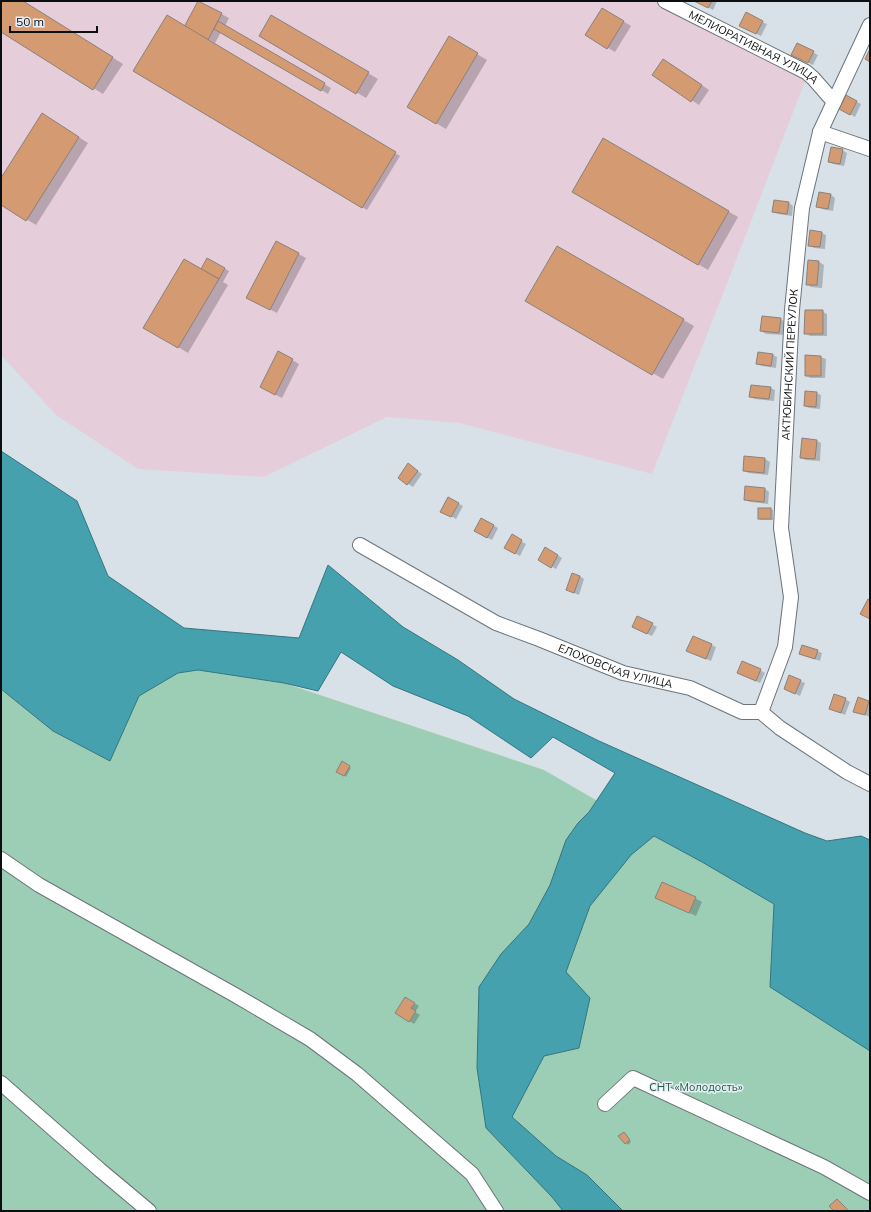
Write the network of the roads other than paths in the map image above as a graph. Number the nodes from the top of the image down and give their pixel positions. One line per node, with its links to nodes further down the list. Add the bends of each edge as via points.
1 (665, 1): 3 (street, МЕЛИОРАТИВНАЯ УЛИЦА, via 806,72)
2 (870, 25): 3 (street, АКТЮБИНСКИЙ ПЕРЕУЛОК)
3 (834, 102): 4 (street, АКТЮБИНСКИЙ ПЕРЕУЛОК)
4 (820, 132): 5 (street); 7 (street, АКТЮБИНСКИЙ ПЕРЕУЛОК, via 802,208 792,310 781,528 791,597 785,647)
5 (870, 149)
6 (360, 545): 7 (street, ЕЛОХОВСКАЯ УЛИЦА, via 496,623 623,673 690,688 742,712)
7 (760, 712): 8 (street, via 841,768)
8 (870, 784)
9 (1, 859): 14 (street, via 39,885 310,1039 357,1074 472,1174)
10 (1, 1083): 13 (street)
11 (604, 1104): 12 (street, via 633,1078 824,1167)
12 (870, 1192)
13 (149, 1211)
14 (496, 1211)

